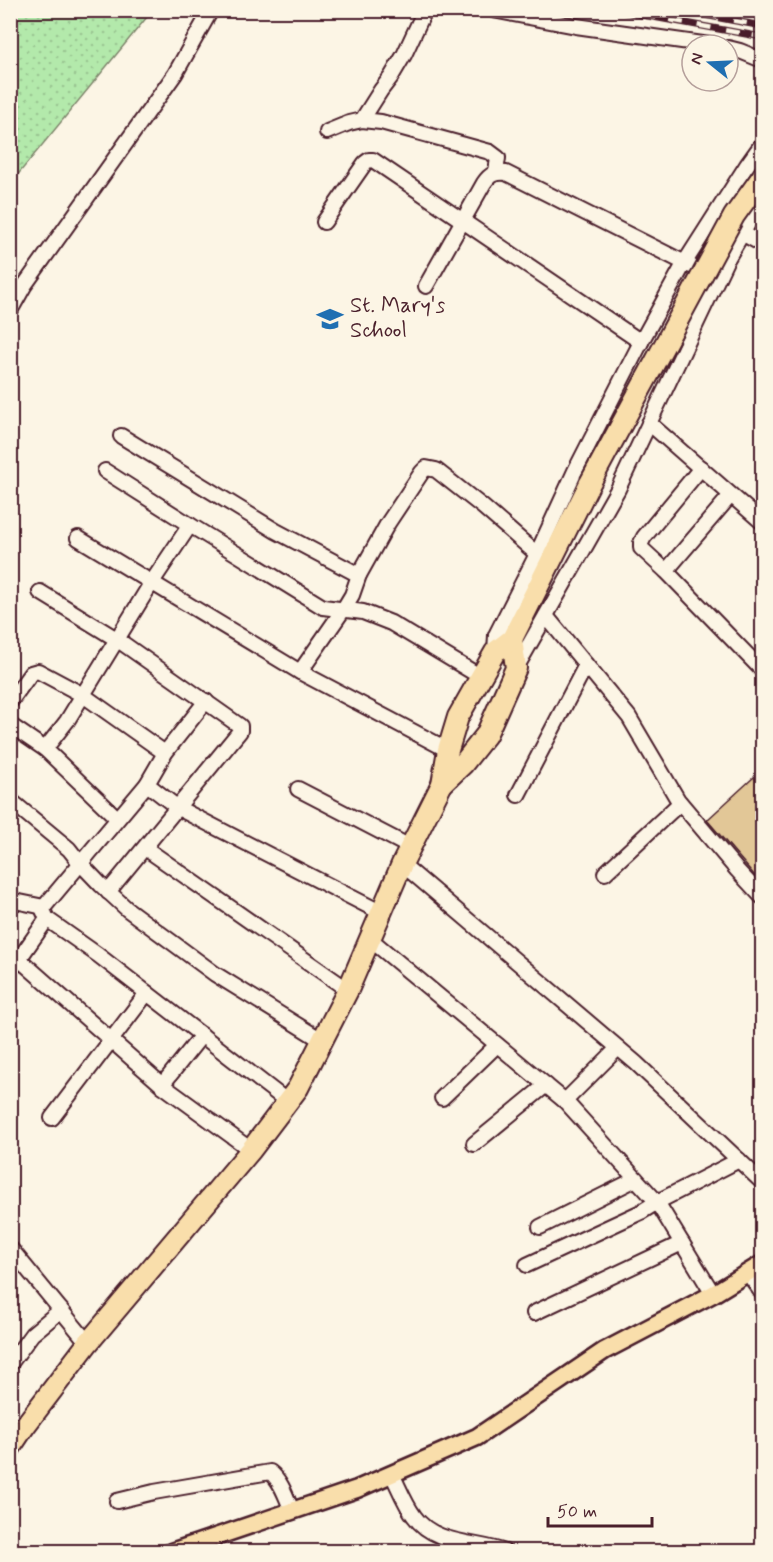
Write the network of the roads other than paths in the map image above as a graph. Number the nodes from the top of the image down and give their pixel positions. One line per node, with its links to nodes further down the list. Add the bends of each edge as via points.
1 (211, 10): 20 (street, via 176,74)
2 (424, 10): 7 (street, via 404,55)
3 (493, 10): 4 (street)
4 (680, 41)
5 (740, 51): 6 (street)
6 (762, 60)
7 (362, 120): 8 (street); 10 (street, via 490,152 498,158)
8 (327, 132)
9 (762, 144): 17 (street)
10 (496, 172): 13 (street, via 489,176); 17 (street, via 506,173)
11 (762, 177): 37 (highway, bridge, via 734,216)
12 (762, 202): 15 (street)
13 (462, 221): 14 (street, via 369,160); 19 (street); 21 (street)
14 (324, 222)
15 (742, 233): 16 (street); 18 (street)
16 (762, 244)
17 (685, 262): 18 (street); 21 (street)
18 (717, 281): 22 (street)
19 (426, 286)
20 (10, 311)
21 (641, 342): 30 (street)
22 (649, 423): 24 (street); 36 (street, via 618,489)
23 (121, 436): 32 (street, via 276,531)
24 (701, 468): 26 (street); 31 (street, via 641,543 645,552)
25 (105, 471): 28 (street)
26 (731, 495): 27 (street); 31 (street)
27 (762, 522)
28 (190, 525): 33 (street); 35 (street, via 323,607)
29 (78, 538): 33 (street)
30 (537, 554): 32 (street, via 436,470 426,468 388,523); 39 (street, via 496,635)
31 (666, 571): 42 (street)
32 (359, 575): 35 (street)
33 (152, 582): 38 (street); 43 (street)
34 (40, 592): 38 (street)
35 (343, 610): 43 (street); 44 (street, via 363,612 391,623)
36 (546, 616): 40 (street); 41 (street)
37 (512, 639): 39 (highway); 41 (highway)
38 (118, 640): 45 (street); 46 (street)
39 (495, 652): 44 (highway)
40 (586, 664): 57 (street); 59 (street, via 629,717)
41 (516, 668): 49 (highway)
42 (762, 670)
43 (300, 672): 52 (street)
44 (481, 677): 47 (highway)
45 (83, 695): 48 (street, via 35,671); 51 (street); 53 (street)
46 (206, 701): 53 (street); 60 (street, via 239,724 240,730)
47 (466, 701): 49 (highway, via 476,696 487,697 494,703); 52 (highway)
48 (10, 702)
49 (495, 715): 55 (highway, via 486,735)
50 (10, 725): 51 (street)
51 (45, 749): 61 (street)
52 (448, 750): 55 (highway)
53 (165, 753): 54 (street)
54 (147, 784): 60 (street); 61 (street)
55 (442, 784): 63 (highway)
56 (298, 789): 63 (street)
57 (518, 795)
58 (10, 800): 64 (street, via 69,849)
59 (680, 803): 65 (street); 67 (street)
60 (178, 808): 62 (street); 70 (street)
61 (117, 818): 64 (street)
62 (145, 848): 66 (street); 73 (street)
63 (406, 856): 70 (highway); 79 (street)
64 (80, 863): 66 (street); 69 (street)
65 (605, 873)
66 (108, 892): 77 (street, via 214,974)
67 (762, 897)
68 (10, 900): 69 (street)
69 (46, 913): 72 (street); 74 (street)
70 (382, 913): 71 (highway)
71 (370, 939): 73 (highway); 78 (street)
72 (15, 964): 76 (street)
73 (348, 990): 77 (highway)
74 (147, 993): 75 (street); 76 (street)
75 (202, 1035): 80 (street); 84 (street)
76 (111, 1040): 80 (street); 85 (street)
77 (323, 1041): 84 (highway)
78 (497, 1045): 81 (street); 82 (street)
79 (618, 1048): 83 (street); 88 (street)
80 (162, 1085): 87 (street)
81 (546, 1085): 83 (street); 86 (street)
82 (442, 1098)
83 (565, 1101): 89 (street)
84 (288, 1102): 87 (highway)
85 (52, 1118)
86 (474, 1144)
87 (251, 1150): 101 (highway)
88 (739, 1160): 90 (street); 91 (street)
89 (636, 1179): 91 (street); 92 (street)
90 (762, 1182)
91 (657, 1202): 93 (street); 95 (street)
92 (540, 1227)
93 (682, 1243): 98 (street); 100 (street)
94 (10, 1248): 99 (street)
95 (527, 1265)
96 (755, 1269): 97 (street); 98 (main road)
97 (762, 1293)
98 (713, 1294): 104 (main road, via 604,1350 477,1437)
99 (61, 1310): 101 (street); 102 (street, via 32,1334)
100 (534, 1313)
101 (88, 1343): 103 (highway)
102 (10, 1364)
103 (10, 1448)
104 (392, 1474): 106 (main road); 108 (street, via 410,1509 430,1531)
105 (117, 1501): 106 (street, via 270,1472)
106 (292, 1511): 107 (main road)
107 (171, 1551)
108 (505, 1551)

